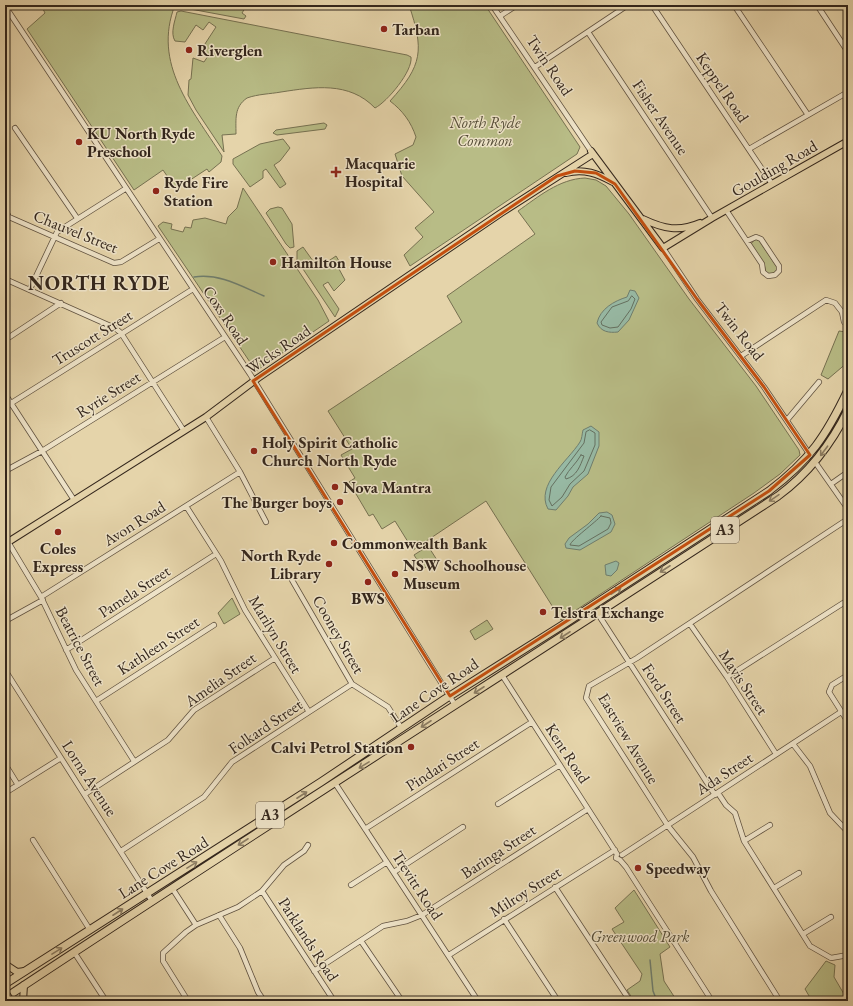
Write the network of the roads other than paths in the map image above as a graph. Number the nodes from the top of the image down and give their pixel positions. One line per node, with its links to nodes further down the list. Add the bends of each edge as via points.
1 (492, 5): 8 (street, Twin Road)
2 (517, 5): 8 (street)
3 (628, 5): 9 (street)
4 (652, 5): 16 (street, Keppel Road)
5 (734, 5): 13 (street)
6 (817, 5): 10 (street)
7 (5, 6): 21 (street, Coxs Road)
8 (500, 16): 11 (street, Twin Road)
9 (588, 32): 11 (street); 25 (street, Fisher Avenue)
10 (848, 52)
11 (534, 67): 17 (street, Twin Road)
12 (848, 92): 13 (street)
13 (808, 115): 16 (street)
14 (16, 128): 24 (street)
15 (848, 141): 20 (main road, Goulding Road)
16 (749, 149): 20 (street, Keppel Road)
17 (592, 152): 18 (main road, Wicks Road); 19 (main road, Twin Road)
18 (560, 174): 19 (main road, via 586,171); 41 (main road, Wicks Road)
19 (615, 184): 26 (main road, Twin Road)
20 (772, 184): 23 (main road, Goulding Road)
21 (125, 189): 24 (street); 29 (street, Coxs Road)
22 (5, 210): 28 (street, Chauvel Street, via 9,217)
23 (726, 210): 25 (main road, Goulding Road); 30 (street)
24 (77, 218): 28 (street)
25 (712, 218): 27 (main road, Goulding Road); 31 (main road, Goulding Road)
26 (641, 219): 27 (main road, Goulding Road, via 667,229 681,230); 31 (main road, Twin Road)
27 (692, 226): 31 (main road)
28 (53, 237): 29 (street, Chauvel Street, via 110,262 118,263); 33 (street)
29 (159, 239): 34 (street, Coxs Road)
30 (747, 241): 30 (street, via 756,237 761,239 779,266 775,275 768,276 763,272 762,264)
31 (662, 246): 40 (street, Twin Road, via 696,299)
32 (5, 279): 33 (street)
33 (30, 289): 35 (street)
34 (193, 290): 37 (street, Truscott Street); 38 (street, Coxs Road)
35 (61, 304): 37 (street); 39 (street)
36 (844, 322): 40 (street, via 842,312 835,303 826,300)
37 (121, 333): 42 (street); 46 (street, Truscott Street)
38 (225, 337): 41 (street, Coxs Road); 42 (street, Ryrie Street)
39 (5, 340)
40 (741, 356): 50 (street, Twin Road)
41 (253, 381): 49 (main road, Wicks Road); 83 (street, Coxs Road)
42 (152, 382): 51 (street); 52 (street, Ryrie Street)
43 (819, 382): 50 (street)
44 (848, 390): 53 (highway, Lane Cove Road / A3, via 832,422)
45 (5, 394): 46 (street)
46 (11, 403): 47 (street, Truscott Street); 52 (street)
47 (5, 407)
48 (848, 410): 54 (highway, Lane Cove Road / A3, one-way to 54, via 832,440)
49 (206, 417): 51 (main road, Wicks Road); 56 (street)
50 (787, 420): 53 (street, Twin Road)
51 (184, 431): 59 (main road, Wicks Road)
52 (42, 451): 55 (street, Ryrie Street); 59 (street)
53 (810, 455): 54 (highway, Twin Road); 69 (highway, Lane Cove Road / A3, one-way to 53, via 769,491)
54 (815, 462): 58 (street); 70 (highway, Lane Cove Road / A3, one-way to 70, via 778,496)
55 (5, 471)
56 (240, 472): 60 (street, Avon Road); 63 (street)
57 (848, 472): 58 (street)
58 (831, 484): 61 (street)
59 (74, 500): 64 (main road, Wicks Road)
60 (186, 506): 65 (street, Marilyn Street); 67 (street, Avon Road)
61 (848, 509)
62 (848, 519): 72 (street, Eastview Avenue)
63 (266, 522)
64 (6, 543): 67 (street, Beatrice Street)
65 (216, 554): 74 (street, Pamela Street); 75 (street, Marilyn Street)
66 (292, 580): 82 (street, Cooney Street)
67 (42, 598): 71 (street, Avon Road); 74 (street, Beatrice Street)
68 (848, 600): 81 (street)
69 (593, 606): 70 (highway, Ford Street); 77 (highway, Lane Cove Road / A3)
70 (598, 614): 76 (street, Ford Street); 79 (highway, Lane Cove Road / A3, one-way to 79)
71 (5, 620)
72 (690, 624): 76 (street, Eastview Avenue); 81 (street, Mavis Street)
73 (214, 625): 84 (street, Kathleen Street)
74 (66, 650): 84 (street, Beatrice Street)
75 (274, 658): 86 (street, Marilyn Street); 94 (street, Amelia Street, via 194,710 168,740)
76 (630, 663): 101 (street, Ford Street); 105 (street, Eastview Avenue, via 589,686 586,698)
77 (496, 666): 79 (highway, Kent Road); 83 (highway, Lane Cove Road / A3)
78 (5, 670): 93 (street, Lorna Avenue)
79 (502, 675): 85 (highway, Lane Cove Road / A3, one-way to 85); 88 (street, Kent Road)
80 (848, 676): 87 (street, via 832,685 829,690)
81 (727, 677): 92 (street, Mavis Street)
82 (352, 684): 86 (street, Folkard Street); 90 (street, Cooney Street, via 388,707)
83 (450, 696): 85 (street, Coxs Road); 90 (highway, Lane Cove Road / A3)
84 (96, 700): 94 (street, Beatrice Street)
85 (456, 705): 97 (highway, Lane Cove Road / A3, one-way to 97)
86 (309, 712): 112 (street, Folkard Street, via 232,762 204,797)
87 (841, 712): 89 (street); 91 (street, Ada Street)
88 (532, 722): 96 (street, Kent Road); 107 (street, Pindari Street)
89 (848, 722)
90 (402, 729): 122 (highway, Lane Cove Road / A3, one-way to 90)
91 (793, 744): 92 (street, Ada Street); 108 (street, via 810,766 830,813)
92 (776, 754): 101 (street, Ada Street)
93 (61, 758): 98 (street); 100 (street, Lorna Avenue)
94 (134, 761): 100 (street, Amelia Street)
95 (5, 764): 98 (street)
96 (560, 766): 102 (street); 103 (street, Kent Road)
97 (335, 783): 107 (street, Trevitt Road); 119 (highway, Lane Cove Road / A3, one-way to 119)
98 (18, 785): 99 (street)
99 (5, 793)
100 (85, 794): 112 (street, Lorna Avenue)
101 (716, 794): 105 (street, Ada Street); 110 (street, Ford Street, via 735,813)
102 (498, 804)
103 (588, 809): 113 (street, Kent Road); 125 (street, Baringa Street)
104 (770, 825): 110 (street)
105 (668, 826): 113 (street, Ada Street); 154 (street, Eastview Avenue, via 693,857 711,891 778,998)
106 (463, 827): 115 (street)
107 (365, 829): 114 (street, Trevitt Road)
108 (848, 832)
109 (33, 840): 129 (street)
110 (744, 841): 120 (street, Ford Street)
111 (308, 845): 121 (street, via 304,851 284,865)
112 (121, 851): 122 (street, Lorna Avenue)
113 (619, 855): 118 (street, Milroy Street); 153 (street, Kent Road)
114 (387, 862): 115 (street, Trevitt Road); 117 (street)
115 (394, 872): 125 (street, Trevitt Road)
116 (799, 873): 120 (street)
117 (352, 885)
118 (555, 887): 127 (street, Milroy Street); 152 (street)
119 (172, 888): 123 (highway, Lane Cove Road / A3); 128 (street)
120 (774, 888): 130 (street, Ford Street)
121 (262, 891): 124 (street, via 238,907); 137 (street, Parklands Road)
122 (147, 893): 123 (street, Lorna Avenue); 129 (highway, Lane Cove Road / A3, one-way to 122)
123 (152, 901): 132 (highway, Lane Cove Road / A3)
124 (219, 915): 128 (street); 147 (street, via 240,948)
125 (422, 915): 131 (street, Baringa Street, via 407,921 387,924); 133 (street, Trevitt Road)
126 (831, 917): 130 (street)
127 (504, 919): 133 (street, Milroy Street); 151 (street)
128 (196, 925): 146 (street, via 162,956)
129 (90, 930): 136 (highway, Lane Cove Road / A3, one-way to 129)
130 (803, 934): 134 (street, Ford Street, via 810,946 822,954 831,958)
131 (361, 941): 137 (street, Baringa Street); 149 (street)
132 (74, 952): 139 (highway, Lane Cove Road / A3); 145 (street)
133 (449, 955): 150 (street, Trevitt Road)
134 (848, 955)
135 (5, 964): 136 (main road, via 17,972)
136 (25, 971): 138 (highway, Lane Cove Road / A3)
137 (314, 971): 148 (street, Parklands Road)
138 (6, 982): 141 (highway)
139 (24, 985): 141 (highway, Lane Cove Road / A3); 144 (main road)
140 (5, 992): 143 (main road, bridge)
141 (14, 992): 142 (highway, Lane Cove Road / A3); 144 (main road)
142 (5, 998)
143 (11, 1001)
144 (21, 1001)
145 (106, 1001)
146 (188, 1001)
147 (264, 1001)
148 (334, 1001)
149 (402, 1001)
150 (478, 1001)
151 (558, 1001)
152 (630, 1001)
153 (712, 1001)
154 (777, 1001)

